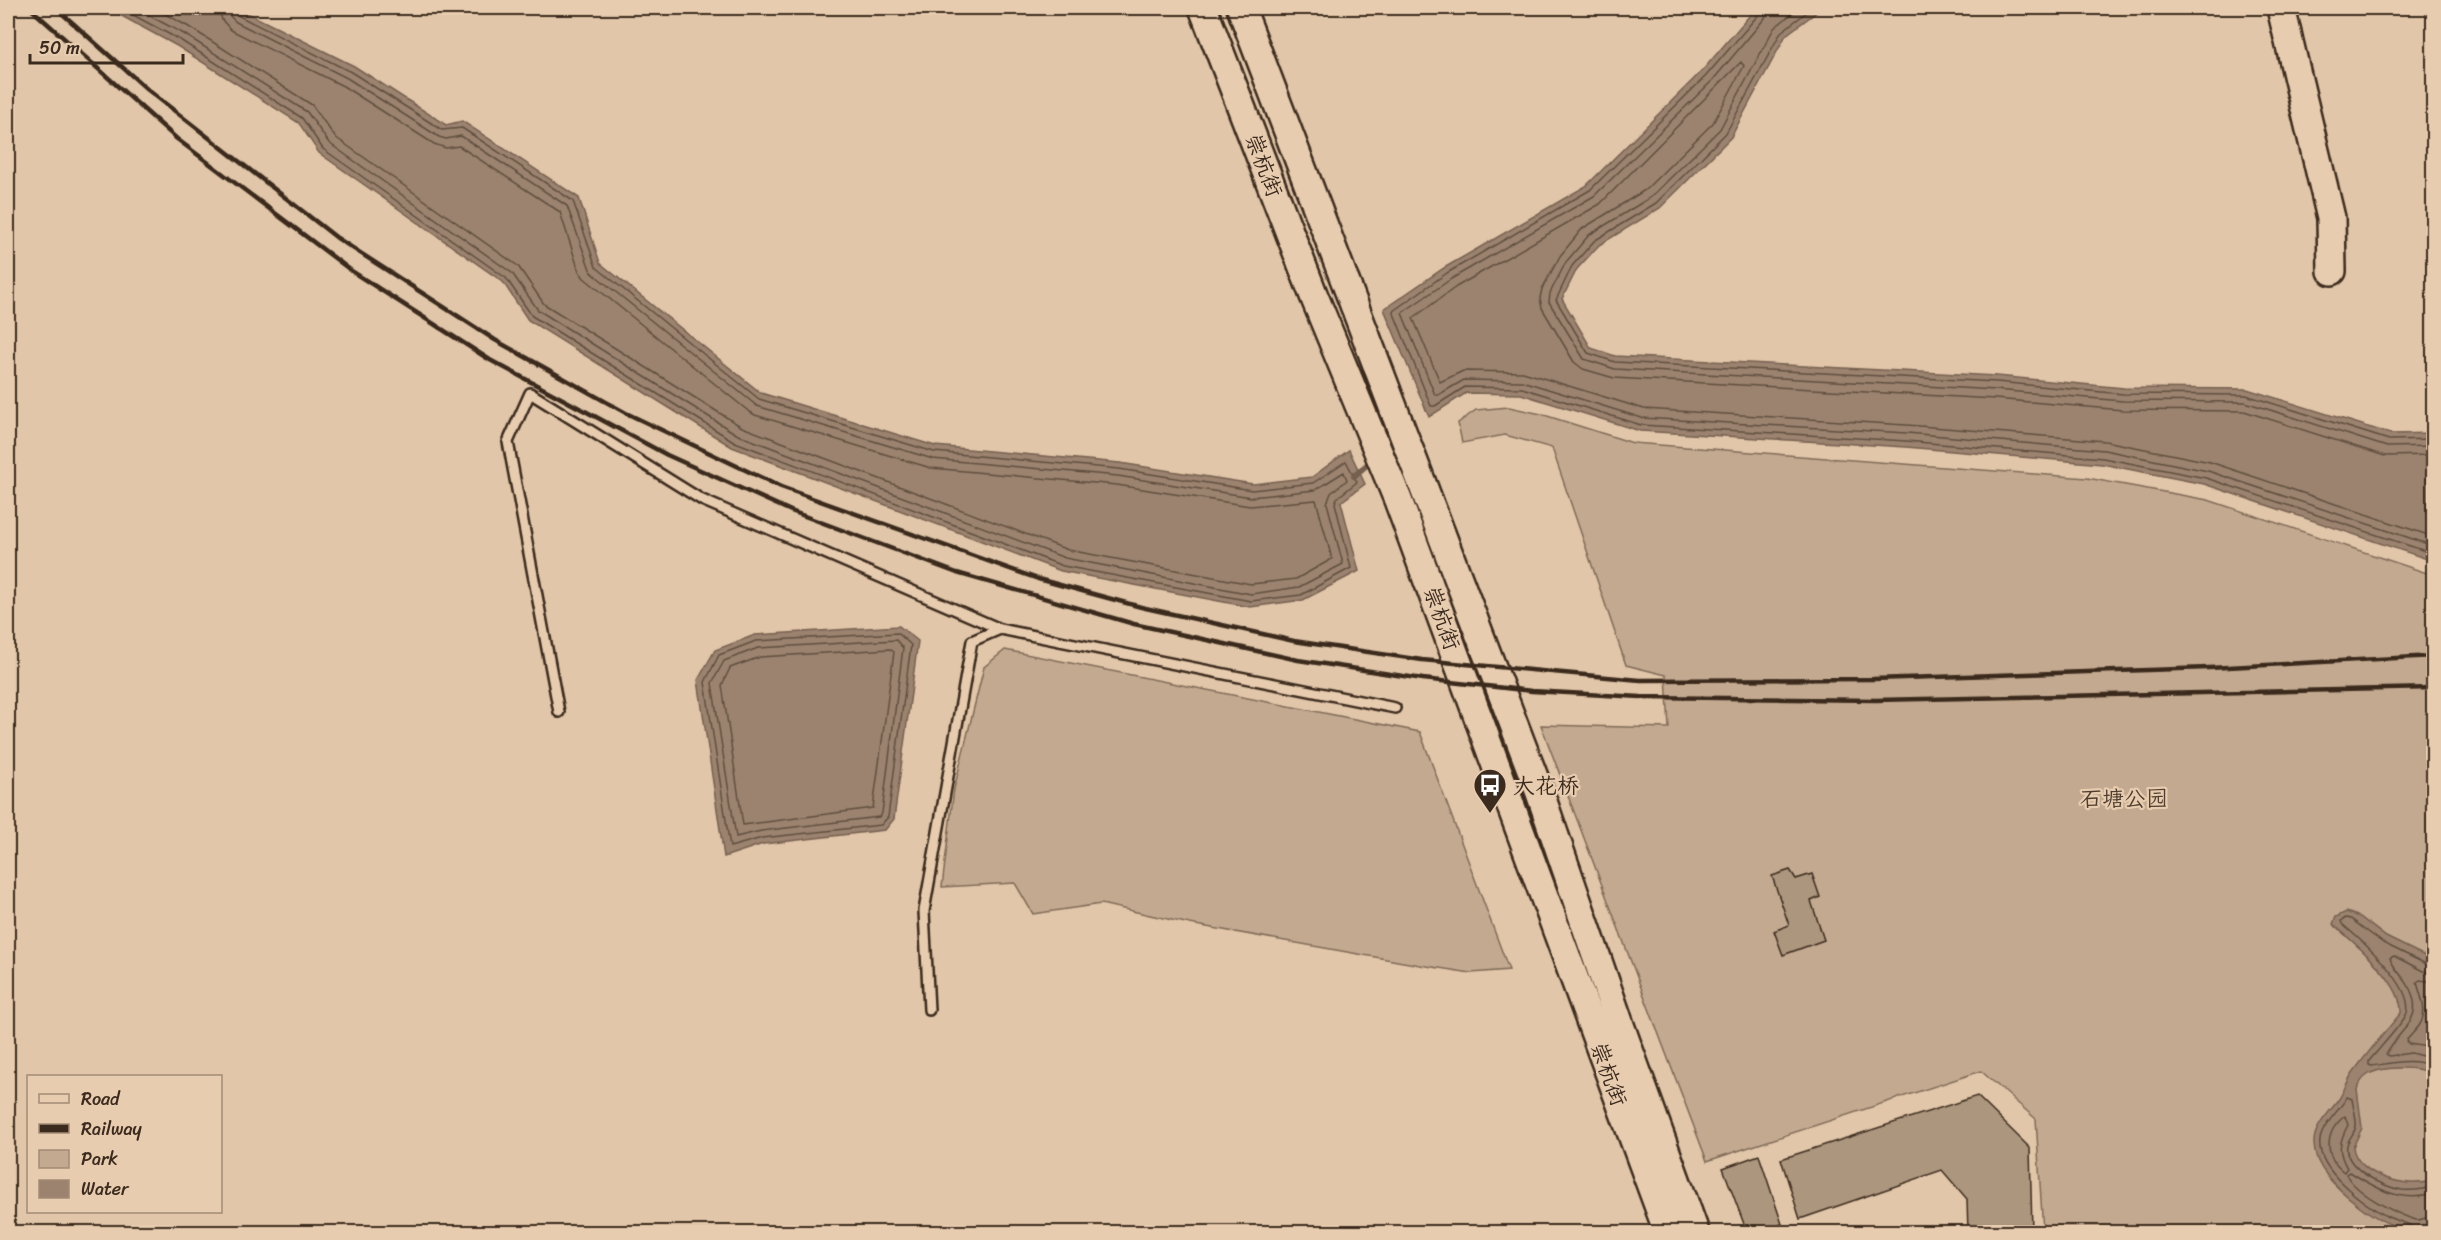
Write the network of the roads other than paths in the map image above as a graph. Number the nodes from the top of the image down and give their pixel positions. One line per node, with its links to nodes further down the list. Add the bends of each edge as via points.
1 (1203, 8): 9 (main road, 崇杭街, via 1398,500)
2 (1241, 8): 10 (main road, 崇杭街, via 1540,793)
3 (2281, 8): 4 (main road, via 2331,218)
4 (2332, 271)
5 (1000, 629): 6 (lane); 7 (lane, via 702,500 530,393 508,442); 8 (lane, via 972,641 924,911)
6 (1395, 708)
7 (559, 712)
8 (929, 1010)
9 (1668, 1233)
10 (1695, 1233)

